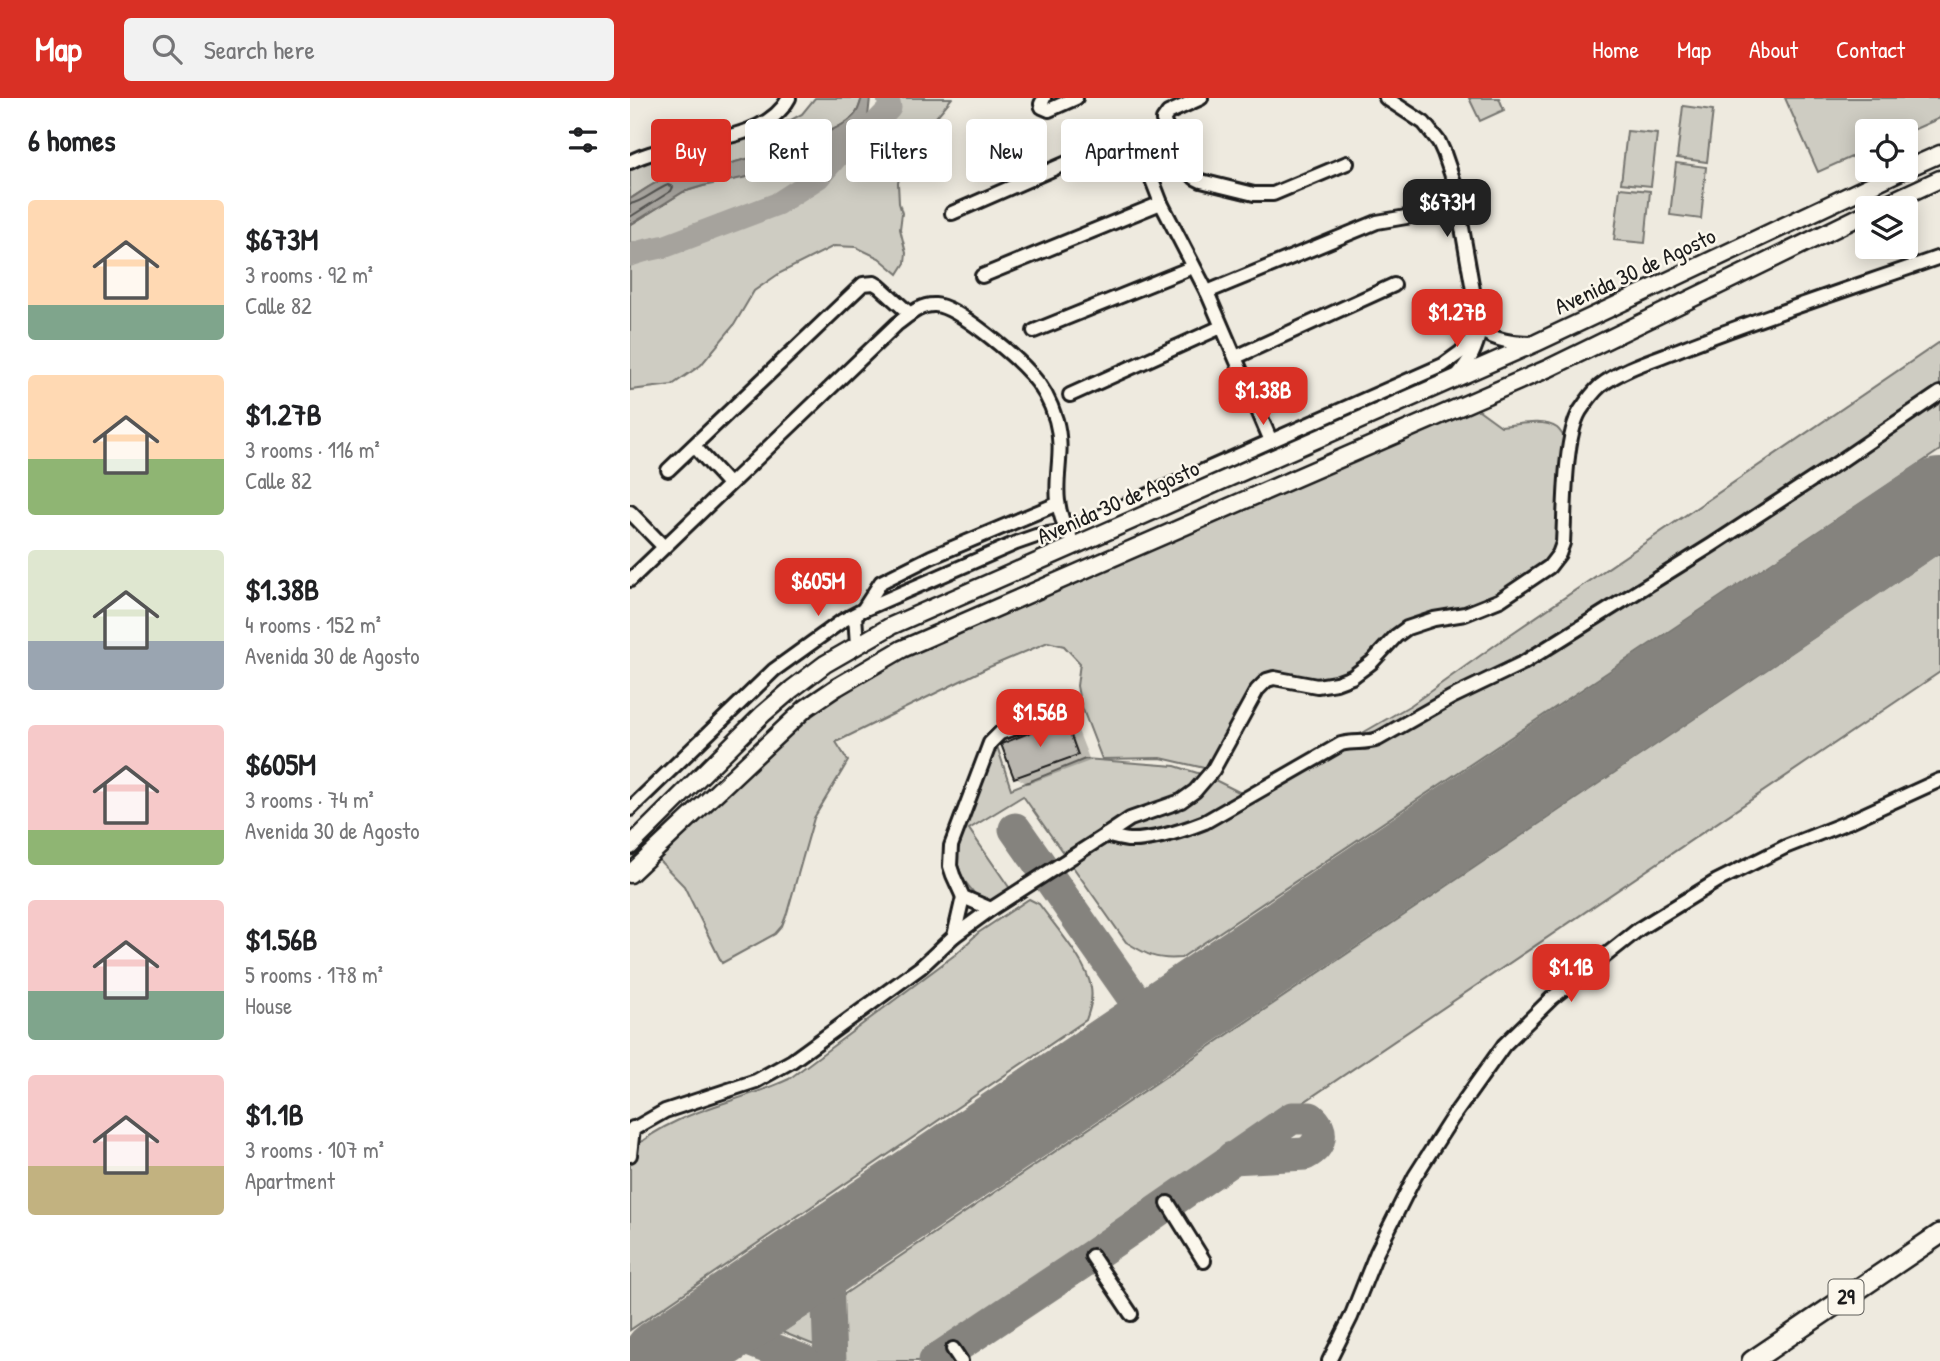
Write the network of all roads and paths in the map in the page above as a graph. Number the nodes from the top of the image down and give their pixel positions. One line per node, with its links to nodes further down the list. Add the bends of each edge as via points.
1 (789, 98): 7 (street, via 778,113 752,128)
2 (1044, 98): 3 (street, via 1042,107 1049,110)
3 (1076, 98)
4 (1201, 98): 8 (street, via 1168,113 1163,120 1184,166 1201,181 1268,195)
5 (1386, 98): 14 (street, via 1415,116 1439,142)
6 (1940, 154): 9 (main road, Avenida 30 de Agosto)
7 (630, 162)
8 (1347, 163)
9 (1918, 163)
10 (1940, 179): 12 (main road)
11 (1877, 182): 26 (main road, Avenida 30 de Agosto)
12 (1903, 196)
13 (1161, 203): 15 (street, via 1138,140 1128,136); 18 (street); 19 (street)
14 (1459, 208): 21 (street, via 1377,222); 24 (street)
15 (952, 213)
16 (1855, 219): 47 (main road, Avenida 30 de Agosto, via 1549,368 902,649 806,708)
17 (1940, 257): 45 (street, via 1736,327 1633,368 1600,387 1573,427 1563,543 1549,567 1483,608 1407,628 1352,677 1317,686 1280,678 1267,680 1213,770 1195,791 1181,801 1130,819)
18 (1193, 267): 21 (street); 25 (street)
19 (982, 276)
20 (1394, 285): 27 (street)
21 (1207, 292): 23 (street)
22 (910, 314): 32 (street, via 879,286 863,284); 34 (street); 35 (street, via 929,305 947,308 1014,356 1031,374 1049,402 1059,431)
23 (1221, 327): 27 (street); 30 (street)
24 (1480, 330): 26 (street, via 1500,341); 28 (street, via 1470,361); 31 (street, via 1443,365)
25 (1034, 331)
26 (1536, 343): 28 (main road, Avenida 30 de Agosto)
27 (1236, 358): 31 (street)
28 (1455, 378): 37 (main road, Avenida 30 de Agosto)
29 (1940, 393): 45 (street, via 1712,545 1523,663 1378,739 1341,744 1205,822 1130,840)
30 (1070, 395)
31 (1271, 441): 37 (street)
32 (694, 446): 33 (street); 34 (street)
33 (668, 470)
34 (729, 484): 38 (street)
35 (1057, 504): 37 (street); 40 (street, via 881,582)
36 (630, 512): 38 (street)
37 (1072, 538): 40 (street, via 1037,536 1016,543); 41 (main road, Avenida 30 de Agosto)
38 (664, 547): 39 (street)
39 (630, 579)
40 (859, 612): 41 (street); 44 (street, via 774,670)
41 (857, 645): 46 (main road, Avenida 30 de Agosto, via 825,664 763,714)
42 (1029, 723): 48 (street, via 1000,733 990,743 951,846 950,866)
43 (1940, 780): 60 (street, via 1717,881 1639,929 1552,998 1504,1045 1415,1176)
44 (630, 809)
45 (1106, 835): 49 (street)
46 (630, 846)
47 (630, 874)
48 (963, 897): 49 (street); 50 (street)
49 (991, 909): 50 (street)
50 (954, 936): 51 (street, via 921,967 775,1072 665,1111)
51 (631, 1129): 52 (street)
52 (630, 1155)
53 (1168, 1203): 56 (street)
54 (1940, 1234): 61 (highway, 29)
55 (1092, 1256): 57 (street)
56 (1204, 1262)
57 (1131, 1314)
58 (953, 1349): 59 (street)
59 (961, 1361)
60 (1329, 1361)
61 (1752, 1361)

